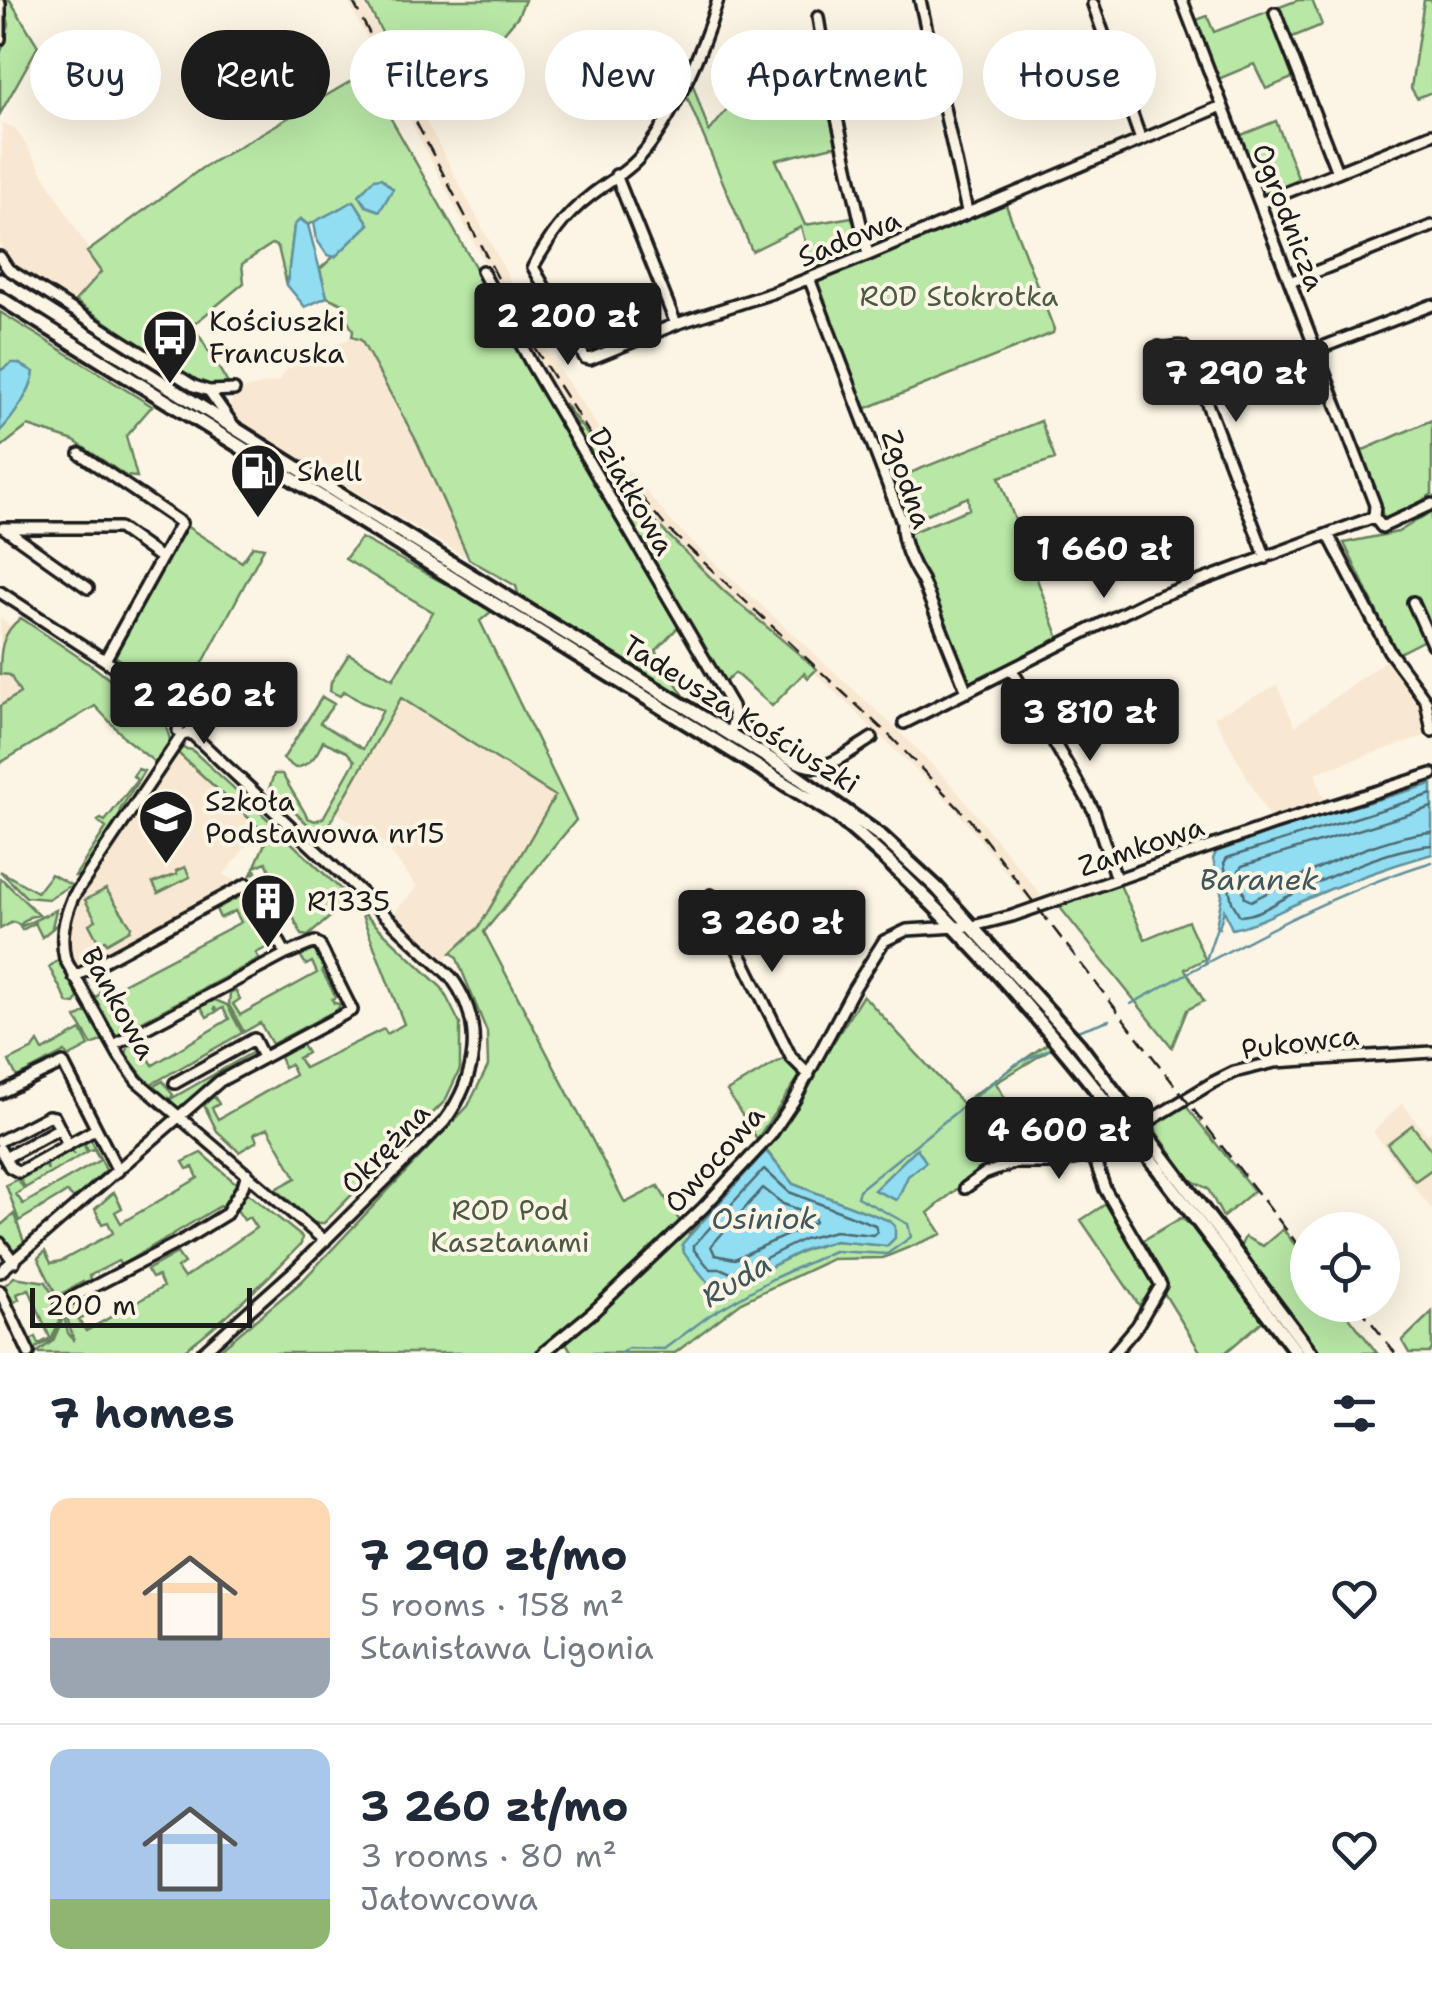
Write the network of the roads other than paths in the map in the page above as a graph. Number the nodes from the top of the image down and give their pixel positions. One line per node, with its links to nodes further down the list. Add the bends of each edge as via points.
1 (718, 0): 13 (street, via 671,114 637,161)
2 (920, 0): 15 (street)
3 (1182, 0): 9 (street, Ogrodnicza)
4 (0, 4): 8 (street)
5 (1093, 4): 11 (street)
6 (1275, 14): 12 (street)
7 (818, 17): 17 (street)
8 (0, 39)
9 (1222, 106): 11 (street, Sadowa); 14 (street, Ogrodnicza)
10 (1432, 134): 12 (street)
11 (1141, 140): 15 (street, Sadowa)
12 (1337, 172): 14 (street)
13 (616, 176): 25 (street); 25 (street, Sadowa, via 554,228 533,267 585,358)
14 (1260, 203): 22 (street, Ogrodnicza)
15 (968, 211): 17 (street, Sadowa)
16 (1432, 226): 22 (street)
17 (868, 255): 20 (street, Sadowa)
18 (0, 257): 28 (street)
19 (482, 271): 46 (street, Działkowa)
20 (809, 278): 25 (street, Sadowa); 44 (street, Zgodna, via 915,570)
21 (0, 280): 30 (main road, Tadeusza Kościuszki)
22 (1290, 282): 27 (street, Ogrodnicza)
23 (0, 298): 56 (main road, Tadeusza Kościuszki, via 813,799 900,870)
24 (1432, 305): 27 (street)
25 (676, 324)
26 (1159, 347): 37 (street, via 1184,346)
27 (1315, 350): 33 (street, Ogrodnicza, via 1376,505)
28 (209, 391): 29 (street); 29 (street, via 234,390)
29 (223, 407): 30 (street)
30 (236, 430): 50 (main road, Tadeusza Kościuszki)
31 (80, 454): 36 (street, via 181,522)
32 (1432, 504): 33 (street, via 1392,525 1382,527)
33 (1374, 517): 35 (street)
34 (2, 527): 36 (street, via 119,528); 38 (street)
35 (1329, 536): 37 (street); 45 (street, via 1390,651)
36 (161, 558): 42 (street)
37 (1266, 558): 43 (street, via 1149,600)
38 (88, 588)
39 (0, 592): 42 (street)
40 (1412, 602): 41 (street)
41 (1432, 644)
42 (104, 660): 49 (street)
43 (1012, 670): 44 (street); 53 (street, via 1094,811)
44 (967, 692): 47 (street)
45 (1428, 696): 48 (street)
46 (734, 719): 50 (street); 51 (street, via 810,767)
47 (904, 723)
48 (1432, 730)
49 (186, 734): 59 (street, Bankowa, via 70,904 62,944); 78 (street, Okrężna, via 443,968 470,1014 475,1049 461,1099)
50 (730, 734): 55 (main road, Tadeusza Kościuszki, via 863,822)
51 (872, 738)
52 (1432, 774): 53 (street, Zamkowa)
53 (1116, 879): 55 (street, Zamkowa)
54 (711, 895): 63 (street, via 791,1056)
55 (973, 926): 56 (street, Zamkowa); 67 (main road, Tadeusza Kościuszki)
56 (956, 928): 58 (street, Zamkowa, via 898,932); 70 (main road, Tadeusza Kościuszki)
57 (286, 954): 59 (street, via 247,884); 60 (street); 62 (street, via 315,942 320,946 352,1010)
58 (872, 958): 63 (street, Owocowa)
59 (74, 977): 60 (street, Bankowa)
60 (114, 1045): 66 (street, Bankowa, via 137,1080)
61 (1432, 1052): 67 (street, Pukowca, via 1250,1067)
62 (263, 1057): 64 (street, via 254,1039); 66 (street, via 220,1081)
63 (810, 1074): 86 (street, Owocowa, via 770,1136 703,1208)
64 (175, 1084)
65 (0, 1093): 69 (street, via 63,1062)
66 (180, 1118): 75 (street); 76 (street, Bankowa)
67 (1142, 1124): 70 (street, Pukowca); 89 (main road, Tadeusza Kościuszki)
68 (60, 1128): 71 (street, via 48,1116); 72 (street); 73 (street)
69 (96, 1128): 72 (street); 75 (street)
70 (1130, 1133): 74 (street, Pukowca); 88 (main road, Tadeusza Kościuszki)
71 (0, 1141)
72 (68, 1145): 73 (street, via 19,1172)
73 (2, 1154)
74 (1093, 1155): 77 (street, via 1014,1163); 87 (street, via 1105,1189 1161,1285)
75 (118, 1172): 80 (street)
76 (247, 1173): 78 (street, Bankowa); 83 (street, via 226,1214)
77 (965, 1188)
78 (325, 1241): 85 (street, Okrężna)
79 (0, 1243): 80 (street)
80 (14, 1262): 81 (street)
81 (0, 1272)
82 (0, 1291): 84 (street)
83 (60, 1304)
84 (29, 1353)
85 (202, 1353)
86 (543, 1353)
87 (1114, 1353)
88 (1297, 1353)
89 (1311, 1353)

